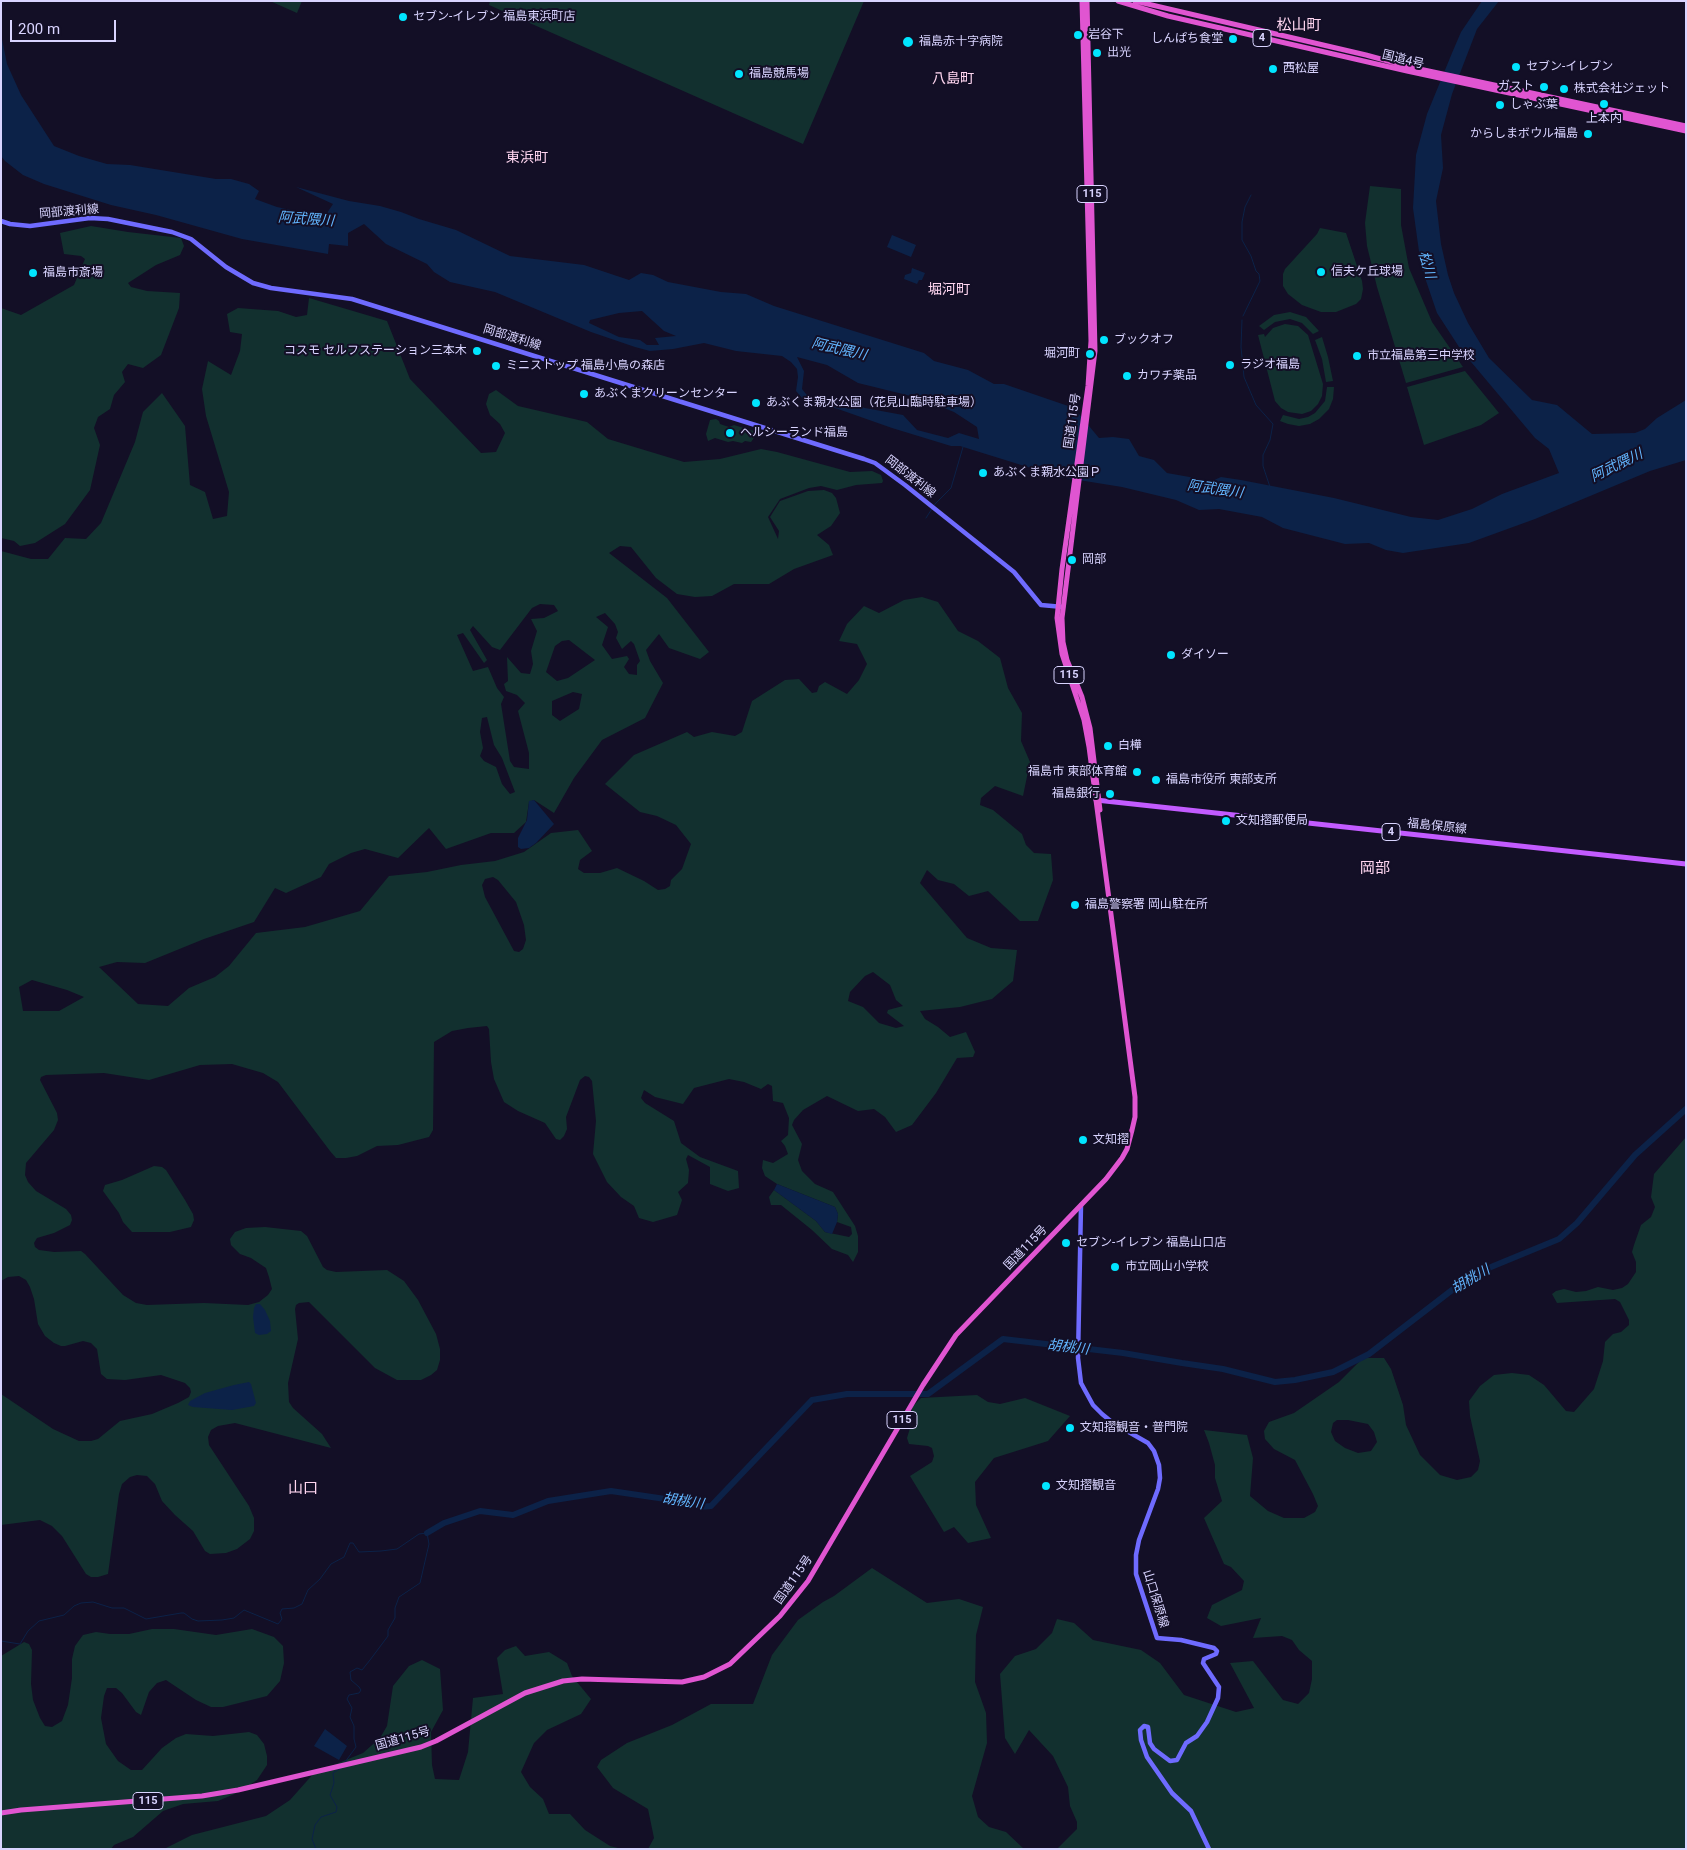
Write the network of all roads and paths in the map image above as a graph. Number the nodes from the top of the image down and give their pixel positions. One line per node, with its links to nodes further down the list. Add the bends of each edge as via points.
1 (1082, 1): 10 (highway, 国道115号 / 115)
2 (1087, 1): 10 (highway, 国道115号 / 115, via 1095,332)
3 (1118, 1): 5 (highway, 国道4号 / 4, via 1168,16)
4 (1136, 1): 5 (highway, 国道4号 / 4)
5 (1408, 69): 6 (highway, 国道4号 / 4)
6 (1496, 88): 7 (highway, 国道4号 / 4); 8 (highway, 国道4号 / 4)
7 (1686, 126)
8 (1686, 131)
9 (1, 221): 11 (main road, 岡部渡利線, via 30,226 90,218 108,219 172,232 191,239 226,267 253,283 352,299 864,458 875,463 1009,568 1041,604)
10 (1090, 387): 11 (highway, 国道115号 / 115)
11 (1060, 607): 12 (highway, 国道115号 / 115, via 1059,642 1084,720)
12 (1098, 800): 13 (main road, 福島保原線 / 4); 14 (highway, 国道115号 / 115, via 1135,1097 1127,1149 1111,1174)
13 (1686, 864)
14 (1081, 1205): 15 (highway, 国道115号 / 115, via 956,1335 923,1385 808,1581 780,1616 735,1660 704,1677 682,1682 582,1679 558,1683 525,1693 421,1747 294,1777 202,1796); 16 (main road, 山口保原線, via 1078,1358 1082,1383 1093,1405 1113,1423 1148,1443 1159,1465 1158,1489 1139,1540 1136,1574 1157,1638 1181,1640 1217,1651 1203,1663 1219,1687 1218,1698 1207,1722 1176,1760 1170,1760 1154,1749 1147,1726 1140,1730 1146,1757 1172,1793 1191,1811)
15 (1, 1814)
16 (1208, 1849)

